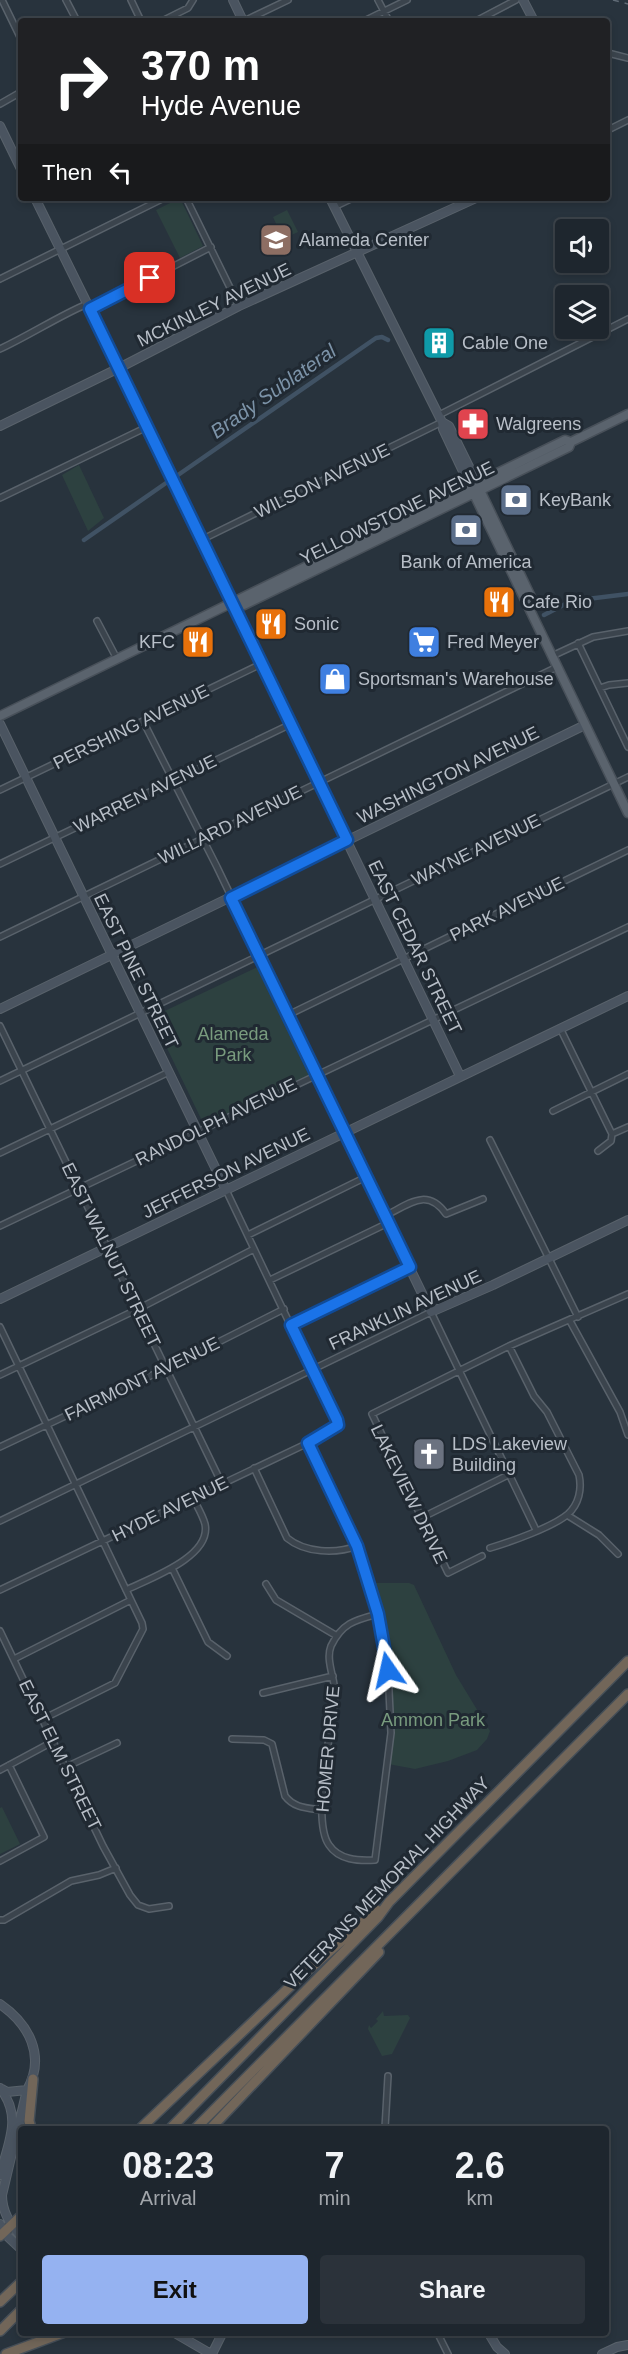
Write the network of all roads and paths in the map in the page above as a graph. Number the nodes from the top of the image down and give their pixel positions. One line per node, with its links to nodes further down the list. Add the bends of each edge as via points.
1 (2, 0): 21 (street)
2 (66, 0): 12 (street)
3 (130, 0): 13 (street)
4 (233, 0): 15 (street)
5 (288, 0): 16 (street)
6 (378, 0): 11 (street)
7 (407, 0): 11 (street)
8 (516, 0): 19 (street)
9 (523, 0): 20 (street)
10 (193, 2): 14 (street)
11 (384, 12): 17 (street); 18 (street)
12 (75, 18)
13 (139, 18)
14 (168, 18)
15 (242, 18)
16 (249, 18)
17 (371, 18)
18 (387, 18)
19 (482, 18)
20 (532, 18)
21 (18, 33)
22 (610, 53): 23 (street)
23 (628, 58)
24 (18, 94): 25 (street)
25 (0, 104)
26 (628, 120): 27 (street)
27 (610, 129)
28 (1, 130): 29 (street)
29 (18, 163)
30 (36, 201): 38 (street, EAST CEDAR STREET)
31 (158, 201): 38 (street)
32 (188, 201): 37 (street)
33 (331, 201): 36 (street)
34 (347, 201): 36 (street)
35 (470, 201): 39 (street, MCKINLEY AVENUE)
36 (334, 207): 39 (street)
37 (211, 247): 41 (street); 42 (street)
38 (60, 249): 40 (street); 42 (street, EAST CEDAR STREET)
39 (357, 253): 41 (street, MCKINLEY AVENUE); 47 (street)
40 (0, 279)
41 (239, 306): 45 (street, MCKINLEY AVENUE)
42 (88, 307): 44 (street, via 57,316 38,331); 45 (street, EAST CEDAR STREET)
43 (628, 319): 47 (street, WILSON AVENUE)
44 (0, 349)
45 (119, 368): 48 (street, MCKINLEY AVENUE); 49 (street, EAST CEDAR STREET)
46 (628, 414): 50 (main road, YELLOWSTONE AVENUE, via 568,447)
47 (440, 418): 50 (street, via 449,426); 52 (street, WILSON AVENUE)
48 (0, 426)
49 (147, 427): 51 (street); 52 (street, EAST CEDAR STREET)
50 (475, 488): 53 (main road, YELLOWSTONE AVENUE, via 244,605); 57 (main road)
51 (0, 498)
52 (201, 540): 53 (street, EAST CEDAR STREET)
53 (232, 604): 58 (main road, YELLOWSTONE AVENUE); 59 (street, EAST CEDAR STREET)
54 (97, 621): 58 (street)
55 (628, 632): 56 (street)
56 (578, 643): 57 (street); 62 (street)
57 (552, 656): 60 (main road)
58 (117, 659): 63 (main road, YELLOWSTONE AVENUE)
59 (261, 664): 64 (street, PERSHING AVENUE); 66 (street, EAST CEDAR STREET)
60 (557, 667): 67 (main road); 72 (street, WILLARD AVENUE)
61 (628, 683): 62 (street)
62 (600, 688): 68 (street)
63 (0, 716)
64 (143, 721): 70 (street, PERSHING AVENUE); 71 (street)
65 (0, 724): 70 (street, EAST PINE STREET)
66 (291, 724): 71 (street, WARREN AVENUE); 72 (street, EAST CEDAR STREET)
67 (585, 725): 73 (main road); 78 (street, WASHINGTON AVENUE)
68 (628, 747)
69 (628, 777): 73 (street, WAYNE AVENUE)
70 (26, 778): 74 (street, PERSHING AVENUE); 76 (street, EAST PINE STREET)
71 (173, 780): 76 (street, WARREN AVENUE); 77 (street)
72 (319, 782): 77 (street, WILLARD AVENUE); 78 (street, EAST CEDAR STREET)
73 (614, 784): 75 (main road); 83 (street, WAYNE AVENUE)
74 (0, 790)
75 (628, 813)
76 (55, 837): 80 (street, WARREN AVENUE); 81 (street, EAST PINE STREET)
77 (202, 838): 81 (street, WILLARD AVENUE); 82 (street)
78 (347, 840): 82 (street, WASHINGTON AVENUE); 83 (street, EAST CEDAR STREET)
79 (628, 850): 88 (street, PARK AVENUE)
80 (0, 864)
81 (84, 896): 85 (street, WILLARD AVENUE); 86 (street, EAST PINE STREET)
82 (231, 898): 86 (street, WASHINGTON AVENUE); 87 (street)
83 (376, 899): 87 (street, WAYNE AVENUE); 88 (street, EAST CEDAR STREET)
84 (628, 927): 93 (street, RANDOLPH AVENUE)
85 (0, 937)
86 (112, 955): 90 (street, WASHINGTON AVENUE); 91 (street, EAST PINE STREET)
87 (260, 957): 91 (street, WAYNE AVENUE); 92 (street)
88 (405, 959): 92 (street, PARK AVENUE); 93 (street, EAST CEDAR STREET)
89 (628, 996): 95 (street, JEFFERSON AVENUE)
90 (0, 1009)
91 (141, 1014): 96 (street, WAYNE AVENUE); 97 (street, EAST PINE STREET)
92 (288, 1015): 98 (street)
93 (433, 1018): 98 (street, RANDOLPH AVENUE); 100 (street, EAST CEDAR STREET)
94 (0, 1026): 96 (street, EAST WALNUT STREET)
95 (560, 1028): 100 (street, JEFFERSON AVENUE); 102 (street)
96 (22, 1071): 101 (street, WAYNE AVENUE); 105 (street, EAST WALNUT STREET)
97 (169, 1072): 105 (street); 106 (street, EAST PINE STREET)
98 (316, 1074): 106 (street, RANDOLPH AVENUE); 107 (street)
99 (628, 1074): 102 (street)
100 (460, 1076): 107 (street, JEFFERSON AVENUE)
101 (0, 1081)
102 (591, 1092): 103 (street); 108 (street)
103 (553, 1111)
104 (628, 1127): 108 (street)
105 (50, 1129): 111 (street); 113 (street, EAST WALNUT STREET)
106 (197, 1131): 113 (street, RANDOLPH AVENUE); 114 (street, EAST PINE STREET)
107 (344, 1132): 112 (street); 114 (street, JEFFERSON AVENUE)
108 (612, 1134): 110 (street, via 611,1141)
109 (490, 1140): 122 (street)
110 (598, 1151)
111 (0, 1153)
112 (366, 1177): 116 (street); 119 (street)
113 (79, 1188): 118 (street, RANDOLPH AVENUE); 120 (street, EAST WALNUT STREET)
114 (226, 1190): 119 (street, EAST PINE STREET); 120 (street, JEFFERSON AVENUE)
115 (483, 1199): 116 (street, via 446,1215 438,1203 418,1200)
116 (386, 1219): 123 (street); 124 (street)
117 (628, 1220): 122 (street, FRANKLIN AVENUE)
118 (0, 1226)
119 (248, 1235): 121 (street, EAST PINE STREET)
120 (107, 1247): 126 (street, JEFFERSON AVENUE); 127 (street, EAST WALNUT STREET)
121 (254, 1249): 124 (street, EAST PINE STREET); 127 (street)
122 (547, 1257): 129 (street, FRANKLIN AVENUE); 130 (street)
123 (410, 1267): 129 (street); 132 (street)
124 (270, 1280): 128 (street, EAST PINE STREET)
125 (628, 1294): 130 (street)
126 (0, 1299)
127 (138, 1309): 135 (street); 136 (street, EAST WALNUT STREET)
128 (284, 1310): 132 (street, EAST PINE STREET); 136 (street, FAIRMONT AVENUE)
129 (431, 1312): 137 (street, FRANKLIN AVENUE); 138 (street)
130 (578, 1317): 131 (street)
131 (570, 1321): 134 (street); 143 (street)
132 (291, 1325): 137 (street, EAST PINE STREET)
133 (0, 1327): 135 (street)
134 (509, 1346): 138 (street); 153 (street, via 579,1475 579,1496)
135 (19, 1366): 139 (street); 140 (street)
136 (167, 1368): 140 (street, FAIRMONT AVENUE); 142 (street, EAST WALNUT STREET)
137 (313, 1370): 141 (street, EAST PINE STREET); 142 (street, FRANKLIN AVENUE)
138 (459, 1370): 149 (street); 154 (street, LAKEVIEW DRIVE, via 372,1414)
139 (0, 1375)
140 (46, 1424): 147 (street, FAIRMONT AVENUE); 150 (street)
141 (338, 1425): 146 (street, HYDE AVENUE)
142 (195, 1427): 150 (street, FRANKLIN AVENUE); 151 (street, EAST WALNUT STREET)
143 (625, 1427): 144 (street); 145 (street)
144 (618, 1431)
145 (628, 1435)
146 (308, 1443): 148 (street, HYDE AVENUE); 158 (street)
147 (0, 1447)
148 (254, 1468): 151 (street, HYDE AVENUE); 158 (street, via 287,1538 294,1544 327,1551)
149 (508, 1475): 154 (street); 156 (street)
150 (76, 1484): 155 (street, FRANKLIN AVENUE); 157 (street)
151 (222, 1484): 152 (street, HYDE AVENUE)
152 (193, 1498): 157 (street, HYDE AVENUE); 162 (street, via 205,1524 203,1538 191,1556)
153 (567, 1515): 156 (street); 160 (street, via 599,1535)
154 (421, 1518): 161 (street, LAKEVIEW DRIVE, via 448,1573)
155 (0, 1521)
156 (536, 1530): 159 (street)
157 (104, 1541): 164 (street, HYDE AVENUE); 165 (street)
158 (357, 1546): 167 (street)
159 (490, 1548)
160 (618, 1554)
161 (482, 1556)
162 (172, 1568): 165 (street); 170 (street, via 208,1641)
163 (266, 1584): 169 (street, via 276,1600)
164 (0, 1590)
165 (126, 1590): 166 (street)
166 (130, 1600): 171 (street); 176 (street, via 143,1629 115,1683)
167 (378, 1614): 169 (street, via 347,1623); 183 (street, HOMER DRIVE, via 388,1670 391,1733 375,1860 344,1857 328,1844 322,1831)
168 (0, 1631): 171 (street, EAST ELM STREET)
169 (337, 1636): 173 (street, HOMER DRIVE, via 330,1648)
170 (227, 1656)
171 (14, 1659): 176 (street, EAST ELM STREET)
172 (628, 1661): 187 (highway, VETERANS MEMORIAL HIGHWAY)
173 (333, 1676): 174 (street); 183 (street, HOMER DRIVE, via 335,1693)
174 (263, 1693)
175 (628, 1694): 186 (highway, VETERANS MEMORIAL HIGHWAY)
176 (43, 1719): 178 (street, EAST ELM STREET)
177 (232, 1739): 183 (street, via 272,1744 290,1803)
178 (54, 1741): 180 (street); 181 (street, EAST ELM STREET)
179 (117, 1743): 181 (street)
180 (9, 1765): 182 (street); 184 (street, via 45,1837)
181 (66, 1767): 185 (street, EAST ELM STREET)
182 (0, 1770)
183 (321, 1810)
184 (0, 1861)
185 (116, 1868): 188 (street, EAST ELM STREET, via 138,1905 149,1909); 189 (street, via 71,1881)
186 (428, 1897): 198 (highway, VETERANS MEMORIAL HIGHWAY); 199 (highway)
187 (389, 1902): 196 (highway, via 298,1979); 197 (highway, VETERANS MEMORIAL HIGHWAY)
188 (169, 1906)
189 (0, 1920)
190 (0, 2004): 192 (street, via 27,2029 36,2057)
191 (388, 2076): 200 (street)
192 (33, 2079): 194 (street); 195 (highway)
193 (0, 2088): 194 (street, via 7,2092); 201 (street, via 10,2104 14,2124)
194 (27, 2090): 203 (street, via 3,2186 2,2204)
195 (31, 2126)
196 (143, 2126)
197 (173, 2126)
198 (198, 2126)
199 (213, 2126)
200 (385, 2126)
201 (0, 2175)
202 (18, 2218): 203 (highway)
203 (10, 2225): 204 (highway); 205 (street)
204 (1, 2231): 206 (street)
205 (18, 2233)
206 (18, 2246)
207 (18, 2285): 208 (highway)
208 (0, 2302)
209 (18, 2313): 210 (highway)
210 (0, 2331)
211 (54, 2336): 217 (highway)
212 (180, 2336): 218 (street)
213 (221, 2336): 218 (street)
214 (439, 2336): 219 (street)
215 (490, 2336): 220 (street)
216 (628, 2345): 221 (street)
217 (6, 2354)
218 (211, 2354)
219 (448, 2354)
220 (505, 2354)
221 (602, 2354)

